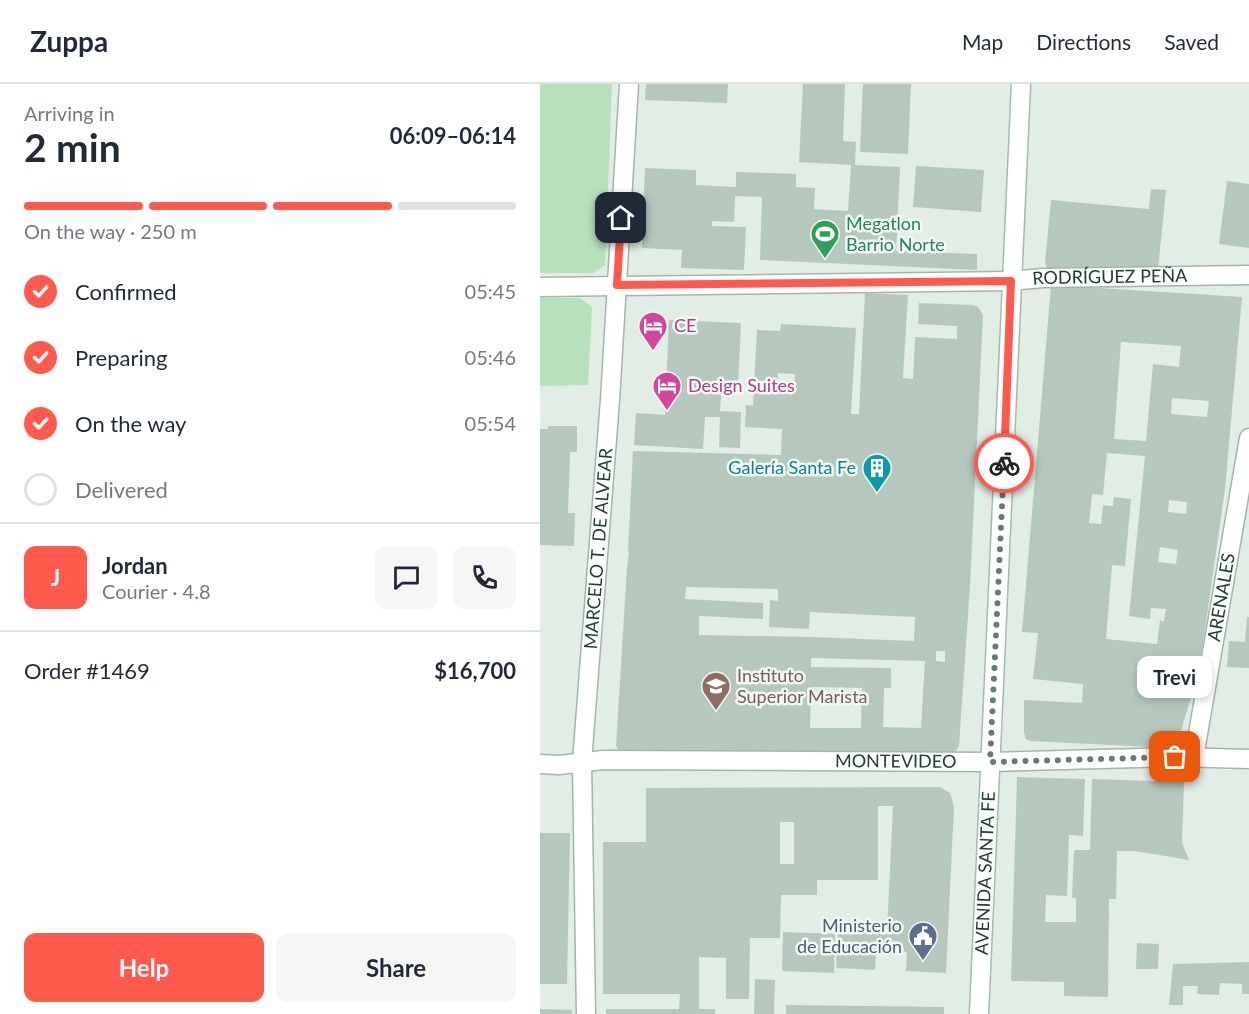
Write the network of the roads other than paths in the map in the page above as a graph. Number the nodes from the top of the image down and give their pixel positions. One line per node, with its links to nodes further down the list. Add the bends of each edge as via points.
1 (629, 84): 5 (street, MARCELO T. DE ALVEAR)
2 (1021, 84): 4 (street, AVENIDA SANTA FE)
3 (1249, 274): 4 (street, RODRÍGUEZ PEÑA)
4 (1011, 281): 5 (street, RODRÍGUEZ PEÑA); 11 (street, AVENIDA SANTA FE)
5 (617, 285): 6 (street, RODRÍGUEZ PEÑA); 10 (street, MARCELO T. DE ALVEAR)
6 (540, 287)
7 (1249, 438): 8 (street, ARENALES)
8 (1194, 757): 9 (street, MONTEVIDEO); 11 (street, MONTEVIDEO)
9 (1249, 759)
10 (582, 762): 11 (street, MONTEVIDEO); 12 (street, MONTEVIDEO); 13 (street, MARCELO T. DE ALVEAR)
11 (990, 762): 14 (street, AVENIDA SANTA FE)
12 (540, 764)
13 (586, 1014)
14 (979, 1014)

